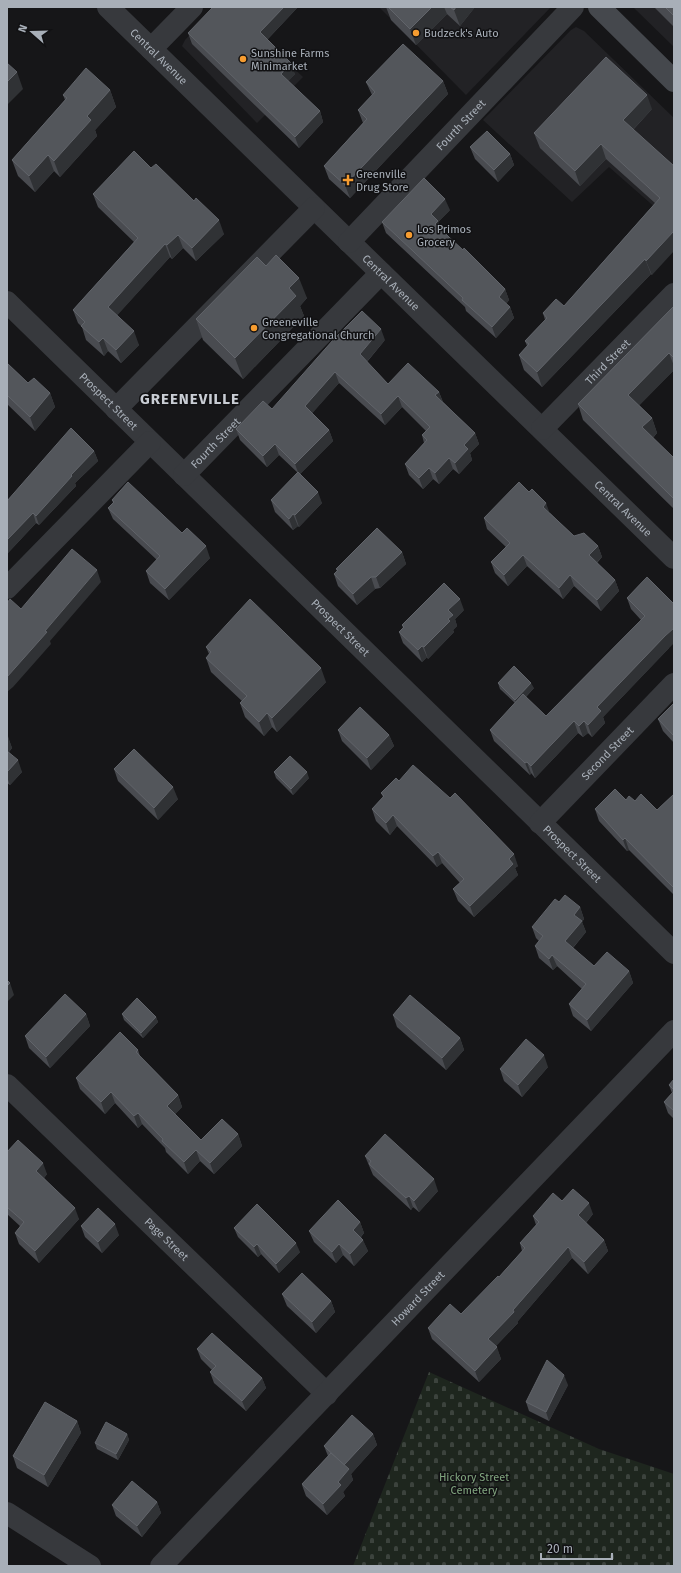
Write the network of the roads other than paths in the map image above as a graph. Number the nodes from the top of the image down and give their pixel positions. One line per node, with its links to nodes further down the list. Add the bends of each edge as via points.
1 (108, 7): 5 (street, Central Avenue)
2 (192, 7): 5 (street)
3 (573, 7): 8 (street, Fourth Street)
4 (599, 7): 6 (main road)
5 (151, 49): 7 (street, Central Avenue)
6 (674, 81)
7 (314, 208): 8 (street, Central Avenue); 12 (street)
8 (349, 242): 9 (street, Central Avenue)
9 (381, 273): 13 (street, Central Avenue); 15 (street, Fourth Street)
10 (674, 294): 13 (street, Third Street)
11 (7, 302): 12 (street, Prospect Street)
12 (116, 408): 14 (street, Prospect Street)
13 (542, 429): 16 (street, Central Avenue)
14 (150, 442): 15 (street, Prospect Street); 17 (street)
15 (184, 475): 19 (street, Prospect Street)
16 (674, 558)
17 (7, 588)
18 (674, 684): 19 (street, Second Street)
19 (540, 823): 20 (street, Prospect Street)
20 (674, 953)
21 (674, 1031): 23 (street, Howard Street)
22 (7, 1085): 23 (street, Page Street)
23 (327, 1394): 26 (street, Howard Street)
24 (7, 1513): 25 (street)
25 (90, 1566)
26 (161, 1566)

